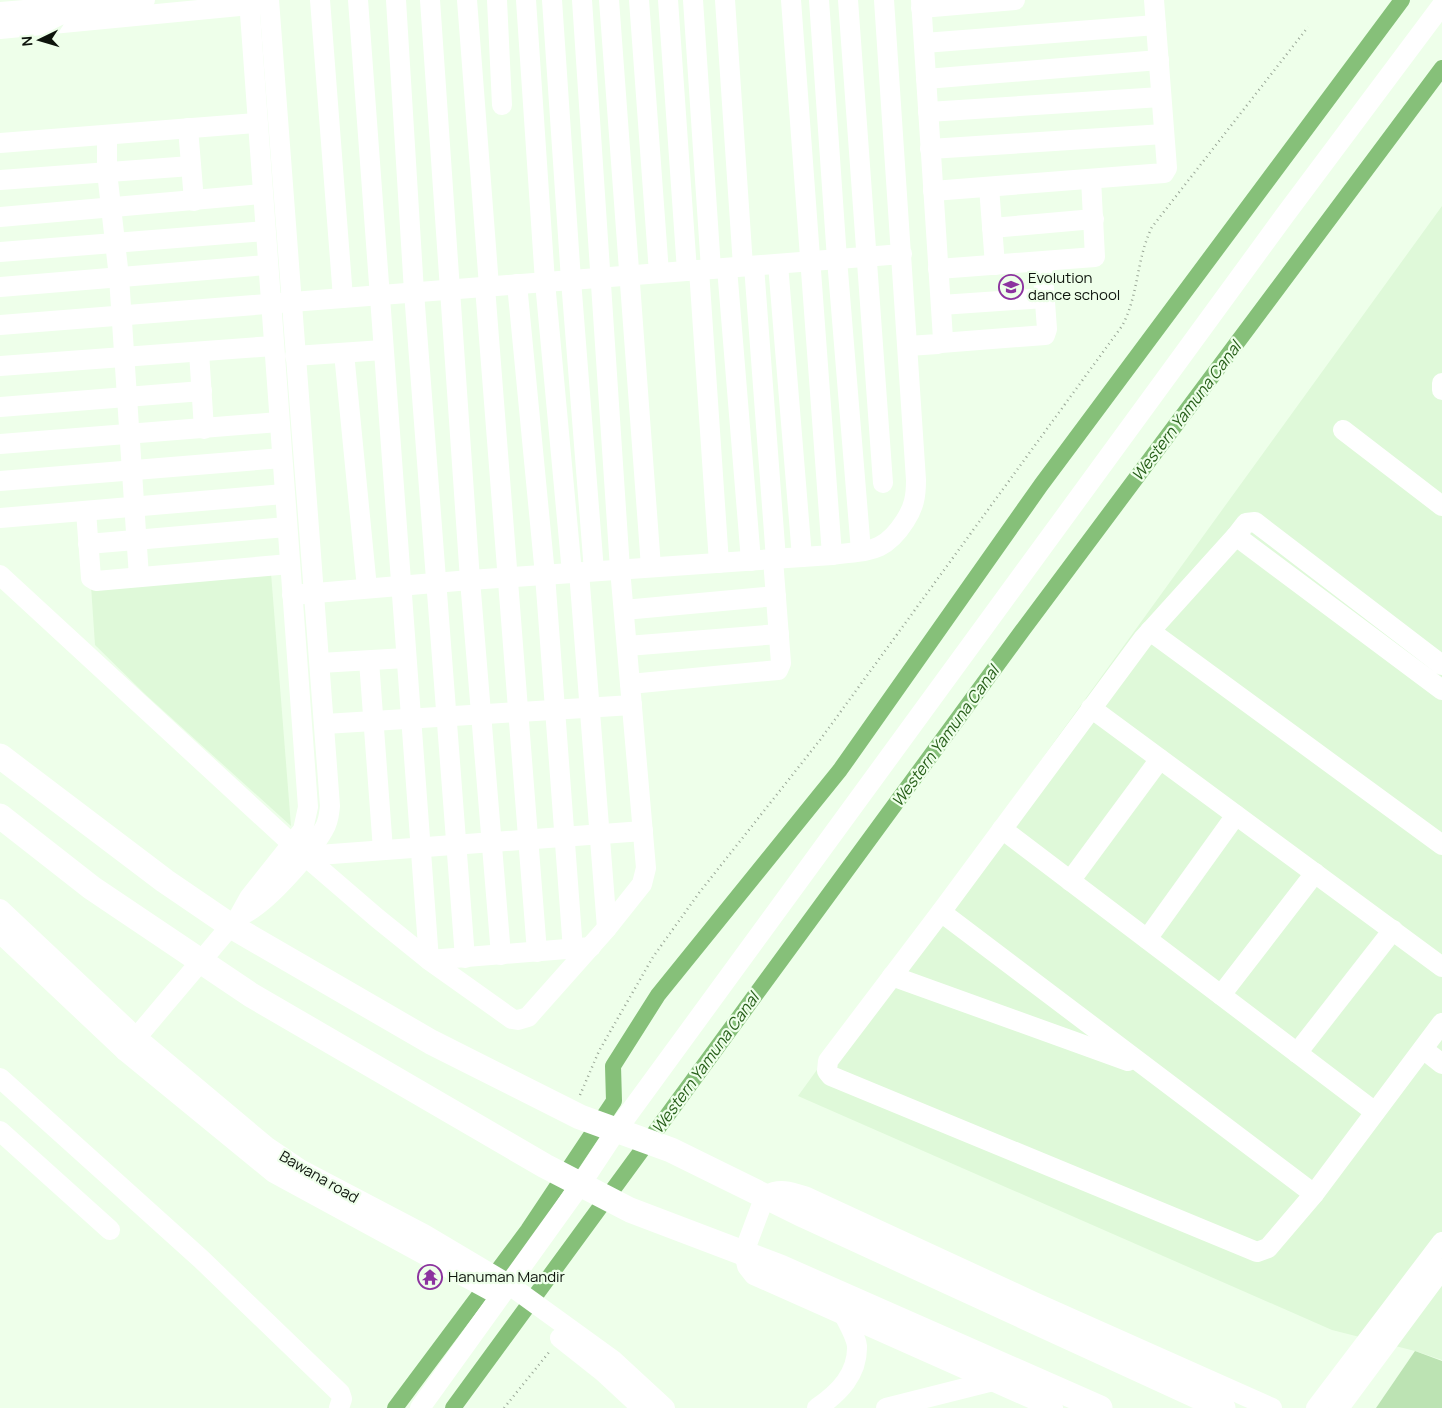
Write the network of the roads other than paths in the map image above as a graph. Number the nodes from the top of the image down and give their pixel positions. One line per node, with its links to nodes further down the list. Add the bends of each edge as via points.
1 (145, 0): 26 (street)
2 (320, 0): 81 (street)
3 (358, 0): 80 (street)
4 (396, 0): 79 (street)
5 (430, 0): 78 (street)
6 (467, 0): 36 (street)
7 (497, 0): 35 (street)
8 (526, 0): 34 (street)
9 (552, 0): 73 (street)
10 (582, 0): 72 (street)
11 (610, 0): 70 (street)
12 (639, 0): 69 (street)
13 (668, 0): 67 (street)
14 (693, 0): 67 (street)
15 (725, 0): 67 (street)
16 (791, 0): 62 (street)
17 (819, 0): 61 (street)
18 (848, 0): 60 (street)
19 (884, 0): 59 (street)
20 (1015, 0): 24 (street)
21 (1154, 0): 28 (street)
22 (271, 1): 23 (street); 83 (street)
23 (249, 3): 26 (street); 38 (street)
24 (921, 4): 30 (street)
25 (1442, 5): 205 (street)
26 (33, 9): 27 (street); 29 (street)
27 (0, 12)
28 (1156, 25): 30 (street); 31 (street)
29 (0, 29)
30 (924, 43): 32 (street)
31 (1159, 60): 32 (street); 33 (street)
32 (926, 79): 37 (street)
33 (1162, 97): 37 (street); 40 (street)
34 (533, 103): 35 (street); 74 (street)
35 (502, 104): 36 (street)
36 (475, 106): 76 (street)
37 (928, 112): 43 (street)
38 (256, 123): 39 (street); 50 (street)
39 (188, 128): 41 (street); 44 (street)
40 (1164, 134): 43 (street); 46 (street, via 1167,168 1164,173)
41 (107, 135): 42 (street); 45 (street)
42 (0, 143)
43 (930, 149): 49 (street)
44 (191, 166): 45 (street); 51 (street)
45 (107, 172): 47 (street); 52 (street)
46 (1091, 179): 48 (street); 54 (street)
47 (0, 180)
48 (989, 187): 49 (street); 55 (street)
49 (933, 191): 68 (street)
50 (262, 194): 51 (street); 56 (street)
51 (194, 201): 52 (street)
52 (111, 207): 53 (street); 57 (street)
53 (0, 217)
54 (1094, 219): 55 (street); 63 (street, via 1095,257)
55 (992, 228): 66 (street)
56 (265, 231): 57 (street); 65 (street)
57 (116, 243): 58 (street); 71 (street)
58 (0, 252)
59 (902, 254): 60 (street); 90 (street)
60 (868, 257): 61 (street); 111 (street)
61 (837, 259): 62 (street); 112 (street)
62 (810, 261): 64 (street); 123 (street)
63 (1042, 262): 66 (street); 82 (street)
64 (778, 264): 67 (street); 124 (street)
65 (267, 265): 71 (street); 84 (street)
66 (995, 265): 68 (street)
67 (720, 268): 69 (street); 125 (street); 126 (street); 127 (street)
68 (938, 269): 85 (street)
69 (659, 273): 70 (street)
70 (630, 275): 72 (street); 129 (street)
71 (119, 277): 77 (street); 86 (street)
72 (599, 278): 73 (street); 130 (street)
73 (571, 280): 74 (street); 131 (street)
74 (545, 282): 75 (street); 131 (street)
75 (518, 284): 76 (street); 132 (street)
76 (487, 286): 78 (street); 134 (street)
77 (0, 287)
78 (449, 289): 79 (street); 136 (street)
79 (414, 292): 80 (street); 137 (street)
80 (378, 295): 81 (street); 91 (street)
81 (343, 298): 83 (street)
82 (1045, 298): 85 (street); 88 (street, via 1047,329 1042,336)
83 (291, 303): 84 (street); 94 (street)
84 (270, 304): 86 (street); 89 (street)
85 (941, 305): 88 (street)
86 (122, 315): 87 (street); 95 (street)
87 (0, 325)
88 (941, 343): 90 (street)
89 (273, 346): 92 (street); 102 (street)
90 (908, 346): 109 (street)
91 (382, 350): 93 (street); 138 (street)
92 (199, 352): 95 (street); 99 (street)
93 (344, 353): 94 (street); 139 (street)
94 (295, 356): 140 (street)
95 (125, 357): 96 (street); 100 (street)
96 (0, 366)
97 (1442, 383): 98 (street)
98 (1442, 390)
99 (202, 391): 100 (street); 103 (street)
100 (128, 397): 101 (street); 105 (street)
101 (0, 407)
102 (279, 422): 103 (street); 107 (street)
103 (204, 428): 105 (street)
104 (1343, 430): 114 (street)
105 (130, 434): 106 (street); 108 (street)
106 (0, 444)
107 (282, 458): 108 (street); 113 (street)
108 (131, 471): 110 (street); 115 (street)
109 (916, 480): 111 (street); 122 (street, via 915,504 895,537 880,547)
110 (0, 481)
111 (883, 483): 112 (street)
112 (855, 486): 122 (street)
113 (284, 494): 115 (street); 118 (street)
114 (1442, 506)
115 (135, 507): 116 (street); 120 (street)
116 (86, 511): 117 (street); 121 (street)
117 (0, 518)
118 (287, 527): 120 (street); 128 (street)
119 (1236, 536): 144 (street); 150 (street, via 1246,523 1255,522); 152 (street)
120 (137, 540): 121 (street); 135 (street)
121 (88, 544): 135 (street, via 93,580)
122 (861, 552): 123 (street)
123 (832, 555): 124 (street)
124 (802, 557): 125 (street)
125 (774, 559): 126 (street); 142 (street)
126 (751, 561): 127 (street)
127 (720, 563): 129 (street)
128 (290, 564): 135 (street); 141 (street)
129 (651, 567): 130 (street)
130 (620, 570): 131 (street); 143 (street)
131 (582, 572): 132 (street); 154 (street)
132 (545, 574): 134 (street); 156 (street)
133 (0, 575): 176 (street)
134 (508, 577): 136 (street); 157 (street)
135 (139, 578)
136 (470, 580): 137 (street); 158 (street)
137 (437, 582): 138 (street); 159 (street)
138 (401, 586): 139 (street); 147 (street)
139 (367, 588): 140 (street)
140 (314, 594): 141 (street); 149 (street)
141 (292, 595): 176 (street, via 308,807)
142 (776, 596): 143 (street); 145 (street)
143 (624, 610): 146 (street)
144 (1150, 632): 155 (street); 174 (street)
145 (779, 634): 146 (street); 151 (street, via 781,663 778,670)
146 (627, 646): 151 (street)
147 (406, 658): 148 (street); 160 (street)
148 (369, 661): 149 (street); 161 (street)
149 (320, 663): 162 (street)
150 (1442, 665)
151 (630, 684): 153 (street)
152 (1442, 690)
153 (632, 705): 154 (street); 168 (street)
154 (590, 708): 156 (street); 169 (street)
155 (1091, 708): 164 (street); 167 (street)
156 (555, 710): 157 (street); 170 (street)
157 (518, 713): 158 (street); 171 (street)
158 (481, 715): 159 (street); 172 (street)
159 (446, 718): 160 (street); 173 (street)
160 (411, 720): 161 (street); 175 (street)
161 (373, 722): 162 (street); 177 (street)
162 (325, 724): 176 (street, via 329,819 324,829)
163 (0, 756): 182 (main road, via 165,881)
164 (1160, 759): 165 (street); 179 (street)
165 (1236, 815): 178 (street); 186 (street)
166 (0, 816): 192 (main road, via 92,888)
167 (1002, 829): 179 (street); 181 (street)
168 (643, 831): 169 (street); 183 (street, via 645,877)
169 (600, 834): 170 (street); 183 (street)
170 (565, 837): 171 (street); 187 (street)
171 (528, 840): 172 (street); 188 (street)
172 (492, 842): 173 (street); 189 (street)
173 (456, 845): 175 (street); 190 (street)
174 (1442, 845)
175 (421, 847): 177 (street); 191 (street)
176 (299, 850): 177 (street); 182 (street, via 260,904); 191 (street)
177 (383, 850)
178 (1315, 873): 184 (street); 195 (street)
179 (1070, 881): 186 (street)
180 (0, 909): 197 (street, Bawana road)
181 (941, 912): 194 (street); 201 (street)
182 (235, 921): 192 (street); 205 (main road, via 431,1042 576,1115)
183 (608, 928): 187 (street)
184 (1392, 930): 193 (street); 199 (street)
185 (0, 933): 197 (street, Bawana road)
186 (1147, 939): 195 (street)
187 (582, 948): 188 (street); 191 (street, via 528,1016 518,1020)
188 (537, 952): 189 (street)
189 (501, 955): 190 (street)
190 (465, 958): 191 (street)
191 (429, 960)
192 (200, 962): 197 (street); 206 (main road, via 268,1006)
193 (1442, 967)
194 (892, 976): 201 (street); 207 (street, via 828,1061 826,1067 831,1076 1257,1252 1268,1248)
195 (1221, 995): 199 (street)
196 (1442, 1023): 198 (street)
197 (131, 1044): 213 (street, Bawana road, via 283,1158 424,1234)
198 (1423, 1049): 200 (street); 203 (street)
199 (1297, 1053): 203 (street)
200 (1442, 1064)
201 (1146, 1068): 207 (street)
202 (0, 1078): 217 (street, via 201,1259 340,1393)
203 (1375, 1112): 207 (street)
204 (0, 1130): 209 (street)
205 (615, 1131): 206 (street); 208 (main road, via 671,1150)
206 (580, 1183): 211 (main road, via 630,1210); 213 (street)
207 (1314, 1194)
208 (765, 1196): 211 (street); 225 (main road); 226 (street, via 780,1190 807,1197)
209 (110, 1230)
210 (1442, 1242): 227 (street)
211 (744, 1252): 214 (street, via 747,1266 754,1275); 224 (main road)
212 (1442, 1269): 228 (street)
213 (506, 1292): 215 (street, Bawana road); 218 (street)
214 (845, 1317): 216 (street); 221 (street, via 857,1344 854,1369 836,1395)
215 (545, 1319): 219 (street, Bawana road, via 560,1338); 220 (street, Bawana road, via 613,1360)
216 (993, 1381): 222 (street); 223 (street)
217 (339, 1408)
218 (420, 1408)
219 (642, 1408)
220 (665, 1408)
221 (817, 1408)
222 (886, 1408)
223 (1053, 1408)
224 (1100, 1408)
225 (1222, 1408)
226 (1272, 1408)
227 (1316, 1408)
228 (1339, 1408)

